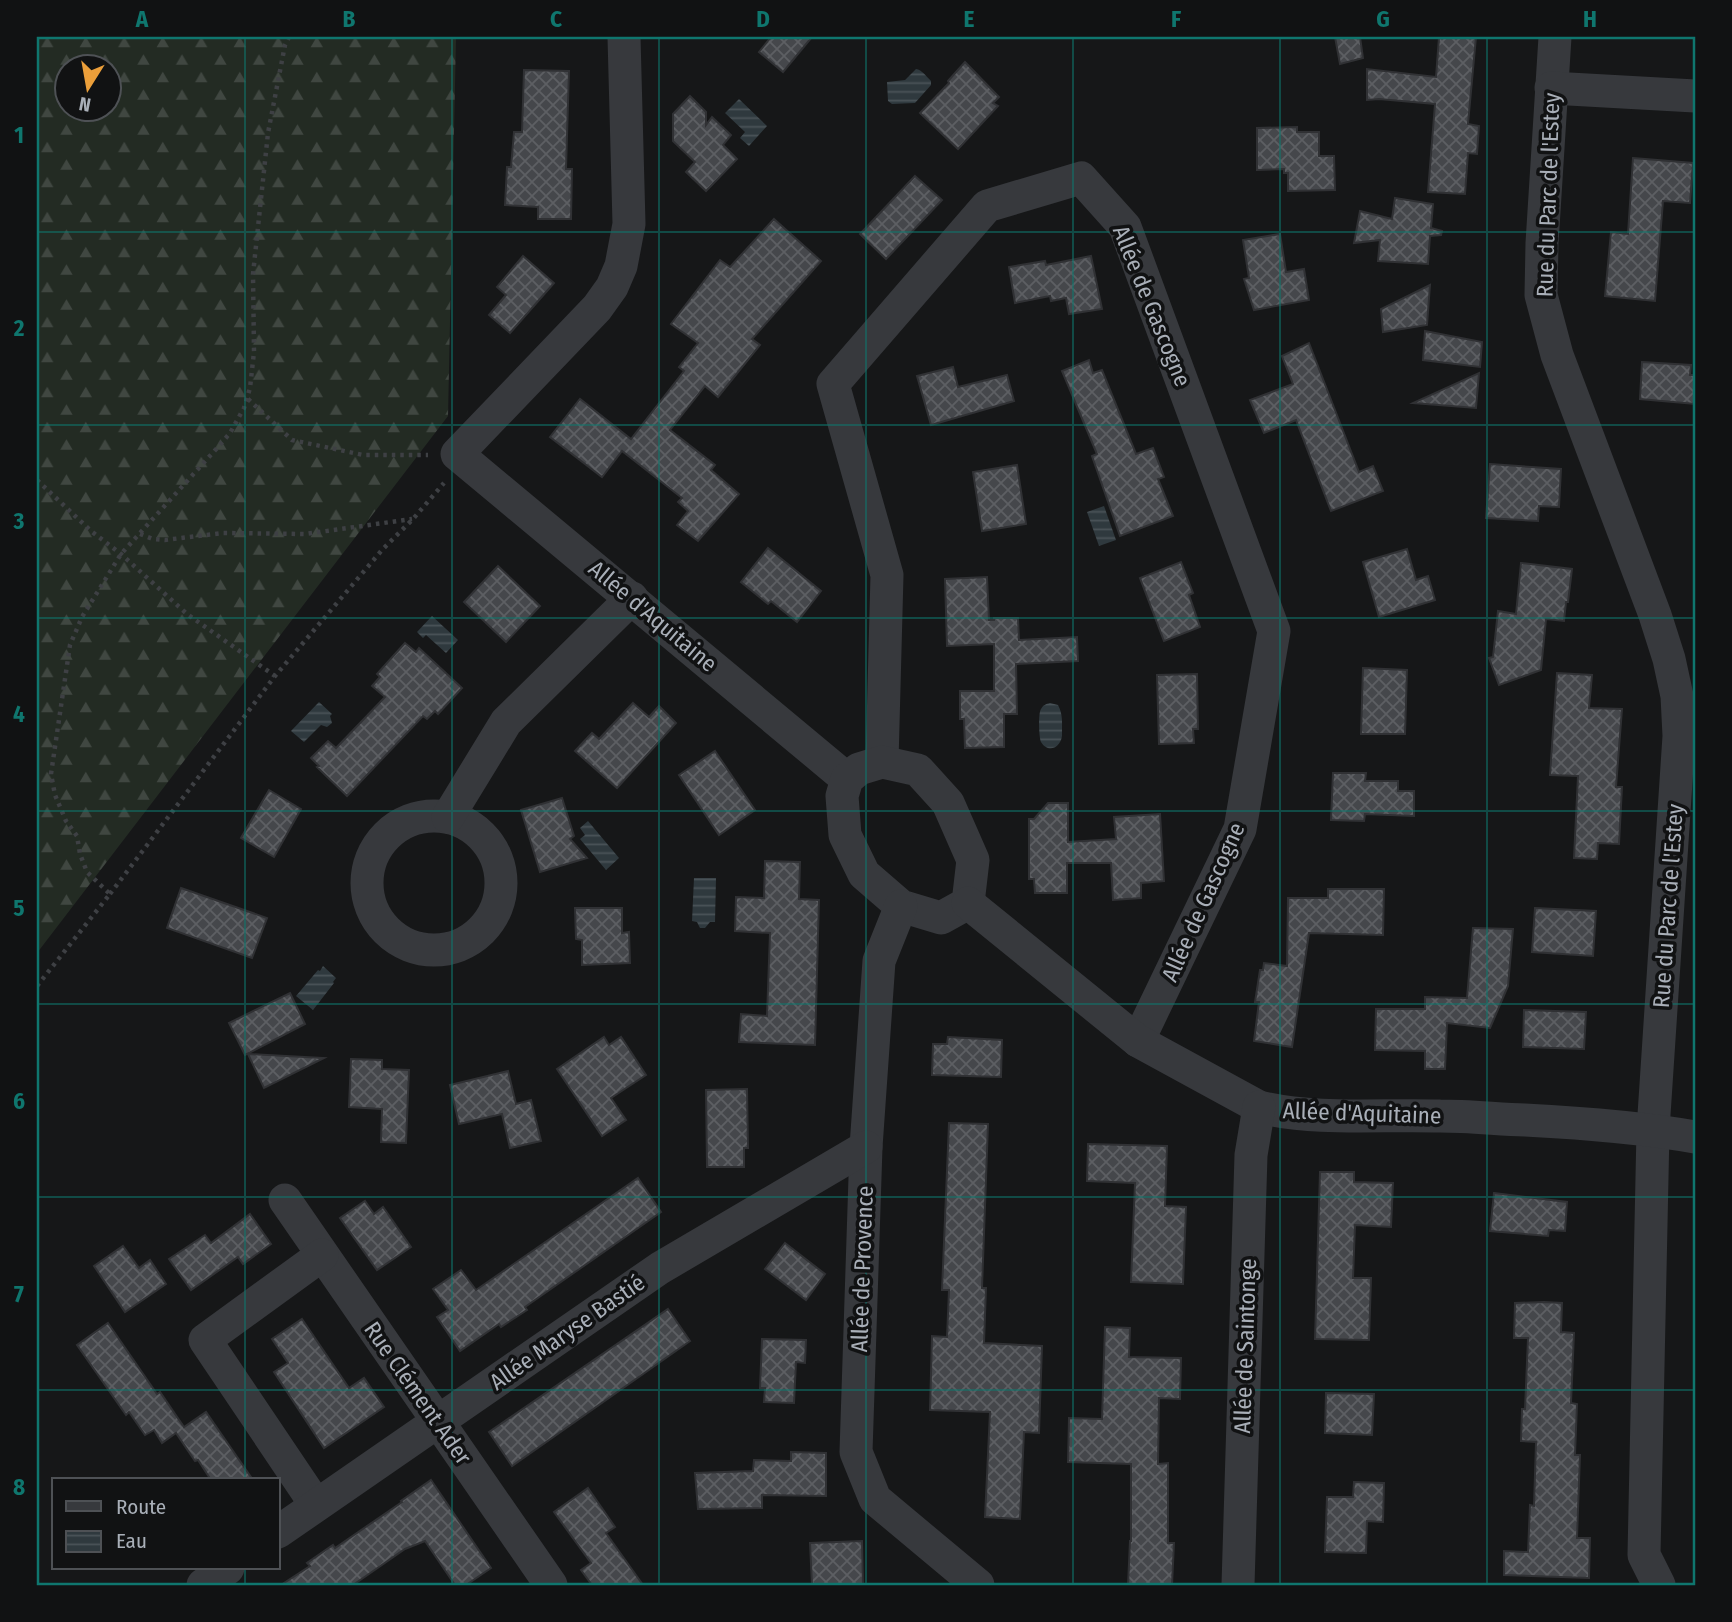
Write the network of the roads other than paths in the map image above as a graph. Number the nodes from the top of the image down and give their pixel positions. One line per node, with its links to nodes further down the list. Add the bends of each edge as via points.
1 (625, 37): 5 (street, Allée d'Aquitaine, via 630,205 621,266 597,308 457,454)
2 (1555, 37): 3 (street, Rue du Parc de l'Estey)
3 (1551, 88): 4 (street); 6 (street, Rue du Parc de l'Estey, via 1541,295 1557,355)
4 (1695, 96)
5 (632, 598): 8 (street, Allée d'Aquitaine); 9 (street, via 506,722)
6 (1686, 697): 14 (street, Rue du Parc de l'Estey, via 1679,736)
7 (882, 762): 8 (street, via 859,769); 10 (street, via 918,770 948,803 973,860); 12 (street, Allée de Gascogne, via 887,575 833,384 987,206 1080,178 1125,227 1274,631 1240,829)
8 (847, 779): 11 (street, via 842,796 845,835 864,874)
9 (448, 817): 9 (street, via 424,816 402,823 384,837 371,856 368,902 395,939 416,949 438,951 469,941 492,919 500,898 502,877 485,838 468,824)
10 (968, 902): 11 (street, via 941,918); 12 (street, Allée d'Aquitaine)
11 (901, 906): 16 (street, Allée de Provence, via 879,961)
12 (1138, 1041): 13 (street, Allée d'Aquitaine)
13 (1259, 1107): 14 (street, Allée d'Aquitaine, via 1303,1115 1441,1116); 26 (street, Allée de Saintonge, via 1251,1155)
14 (1653, 1130): 15 (street, Allée d'Aquitaine); 27 (street, Rue du Parc de l'Estey, via 1644,1555)
15 (1695, 1137)
16 (866, 1147): 19 (street, Allée Maryse Bastié, via 660,1268); 25 (street, Allée de Provence, via 856,1452 876,1500)
17 (285, 1200): 18 (street, Rue Clément Ader)
18 (322, 1255): 19 (street, Rue Clément Ader); 20 (street, via 205,1340)
19 (437, 1421): 20 (street, Allée Maryse Bastié); 24 (street, Rue Clément Ader)
20 (316, 1505): 21 (street, Allée Maryse Bastié)
21 (280, 1531)
22 (225, 1570): 23 (street)
23 (203, 1585)
24 (551, 1585)
25 (978, 1585)
26 (1238, 1585)
27 (1659, 1585)

